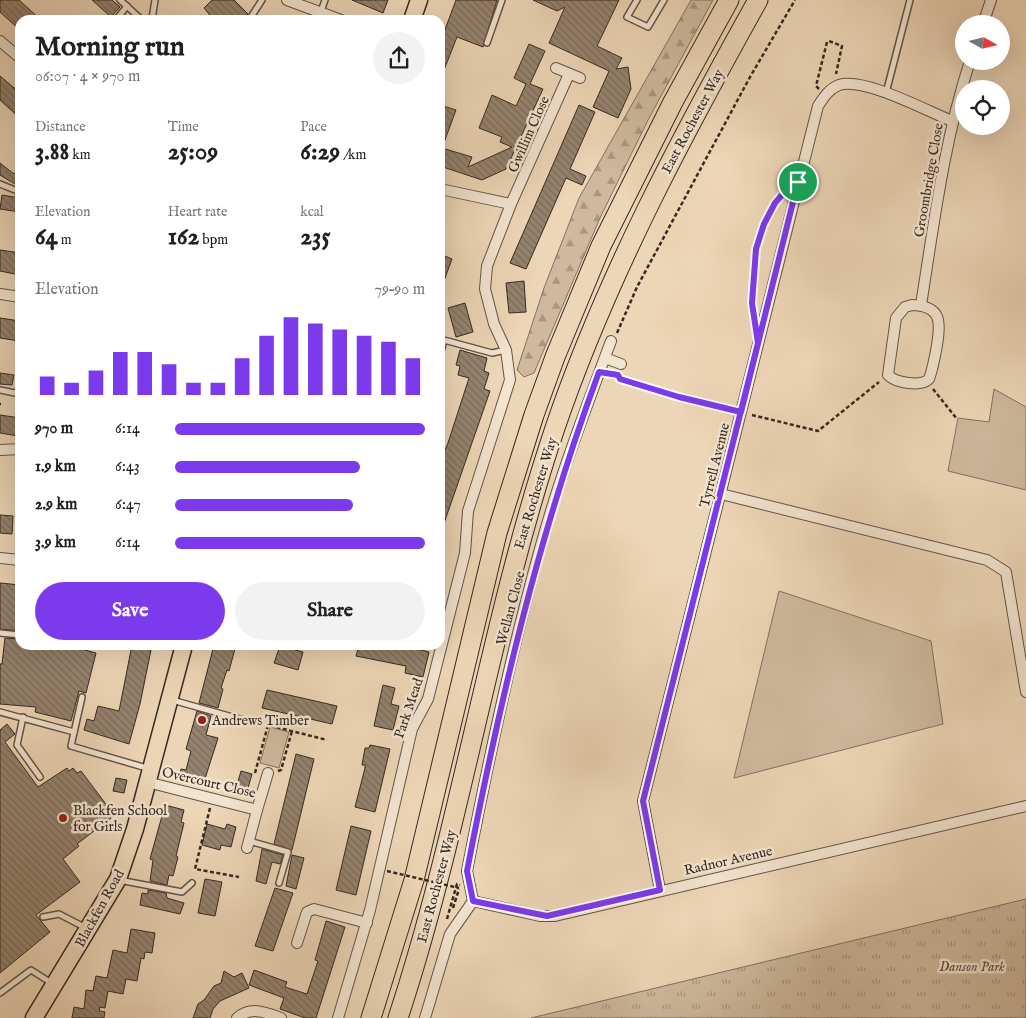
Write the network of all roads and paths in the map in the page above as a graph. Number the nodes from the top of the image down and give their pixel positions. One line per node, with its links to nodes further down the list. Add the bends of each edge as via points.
1 (120, 0): 15 (lane)
2 (155, 0): 18 (lane)
3 (262, 0): 19 (lane)
4 (287, 0): 20 (street)
5 (326, 0): 21 (lane)
6 (419, 0): 22 (main road)
7 (502, 0): 25 (lane)
8 (637, 0): 9 (lane, via 627,17 648,26)
9 (664, 0)
10 (730, 0): 101 (highway, East Rochester Way, via 669,110 601,246 534,415 497,533 414,880)
11 (758, 0): 102 (highway, East Rochester Way, via 648,206 603,301 555,427 514,560 445,856)
12 (795, 0): 44 (path, via 637,287)
13 (910, 0): 32 (lane)
14 (992, 0): 23 (street)
15 (127, 6): 16 (lane); 17 (lane)
16 (120, 15)
17 (137, 15)
18 (152, 15)
19 (252, 15)
20 (317, 15)
21 (319, 15)
22 (414, 15)
23 (986, 15)
24 (0, 41): 26 (street)
25 (487, 43)
26 (15, 54)
27 (556, 68): 29 (street)
28 (967, 70): 34 (street, Groombridge Close)
29 (570, 74): 30 (street); 39 (street, Gwillim Close)
30 (580, 78)
31 (839, 85): 32 (street, via 863,84); 33 (street); 33 (path, via 835,76 842,46 829,41 816,86)
32 (886, 93): 34 (street)
33 (824, 96): 35 (street, Tyrrell Avenue, via 818,106)
34 (952, 121): 42 (street, Groombridge Close)
35 (798, 182): 43 (path, via 775,203 764,224 756,249); 54 (street, Tyrrell Avenue)
36 (0, 184): 37 (lane)
37 (15, 190)
38 (445, 190): 39 (street)
39 (511, 204): 46 (street, Gwillim Close, via 487,266 485,289 494,324)
40 (0, 294): 41 (street)
41 (15, 296)
42 (921, 305): 50 (street, via 905,307 896,318); 51 (street, via 936,313 939,325 932,370)
43 (754, 319)
44 (613, 339): 47 (street, Wellan Close)
45 (445, 340): 46 (lane, via 492,352)
46 (506, 350): 61 (street, Park Mead, via 510,380 468,511 465,553)
47 (605, 358): 48 (street); 49 (street, Wellan Close)
48 (621, 364)
49 (599, 372): 54 (path); 90 (street, Wellan Close, via 544,535 512,655 467,871)
50 (888, 374): 51 (street, via 896,380 920,384); 54 (path, via 818,431)
51 (927, 381): 55 (path)
52 (0, 390): 53 (lane)
53 (15, 393)
54 (741, 412): 58 (street, Tyrrell Avenue)
55 (957, 419)
56 (15, 449): 57 (street)
57 (0, 450)
58 (721, 494): 66 (street, via 987,560 1006,572); 89 (street, Tyrrell Avenue, via 643,801)
59 (0, 558): 60 (street)
60 (15, 560)
61 (445, 622)
62 (0, 633): 63 (lane)
63 (15, 634)
64 (183, 650): 68 (main road, Blackfen Road)
65 (438, 650): 92 (street, Park Mead, via 428,699 412,728)
66 (1026, 692)
67 (82, 697): 73 (lane)
68 (169, 700): 71 (lane); 76 (main road, Blackfen Road)
69 (0, 712): 70 (lane)
70 (23, 717): 73 (lane); 77 (lane, via 17,745)
71 (254, 723)
72 (292, 731): 74 (path); 75 (path, via 281,770); 78 (path, via 268,725)
73 (74, 732): 76 (lane, via 71,746)
74 (327, 740)
75 (268, 773): 81 (street, Overcourt Close)
76 (149, 775): 79 (street, Overcourt Close); 85 (main road, Blackfen Road)
77 (40, 777)
78 (253, 780)
79 (212, 799): 81 (street, Overcourt Close); 84 (path, via 195,869)
80 (1026, 806): 89 (street, Radnor Avenue)
81 (257, 810): 82 (street)
82 (248, 844): 87 (lane, via 288,852)
83 (387, 871): 88 (path, bridge, via 459,888 450,920 446,918)
84 (239, 877)
85 (118, 879): 86 (lane, via 182,892); 93 (main road, Blackfen Road)
86 (192, 883)
87 (279, 883)
88 (454, 889)
89 (660, 890): 90 (street, Radnor Avenue, via 547,916)
90 (473, 901): 103 (street, via 450,934)
91 (43, 917): 93 (lane, via 59,914)
92 (367, 923): 94 (street, via 314,909 307,912); 100 (street, Park Mead)
93 (89, 930): 95 (main road, Blackfen Road)
94 (297, 943)
95 (55, 985): 96 (lane, via 31,970); 97 (main road, Blackfen Road)
96 (0, 992)
97 (34, 1018)
98 (237, 1018): 99 (street, via 247,1011 260,1011)
99 (281, 1018)
100 (338, 1018)
101 (371, 1018)
102 (398, 1018)
103 (425, 1018)

